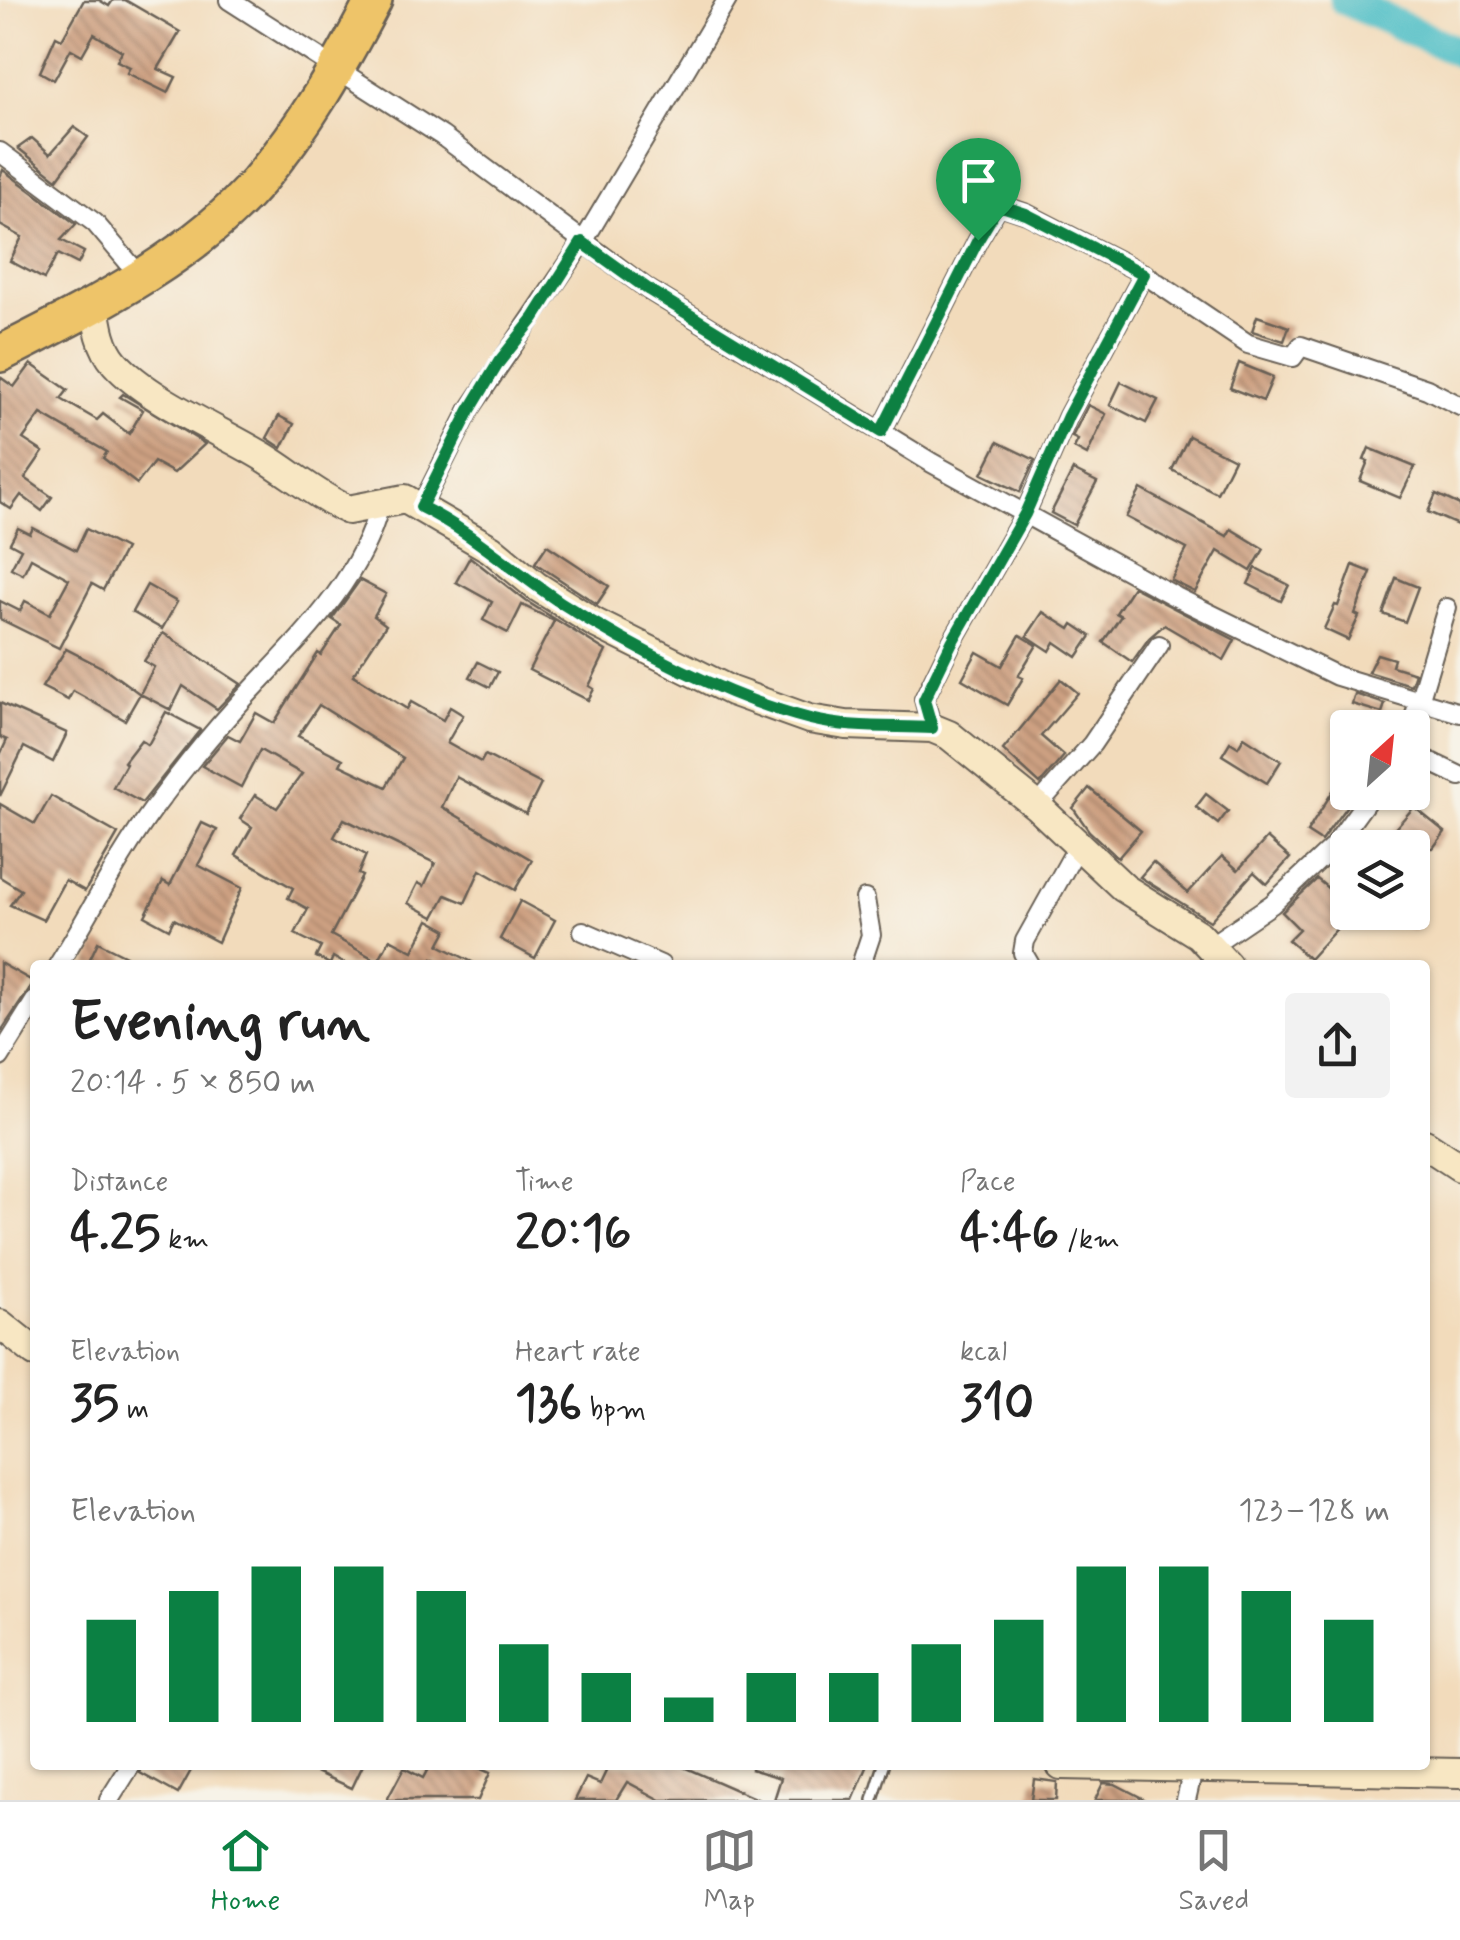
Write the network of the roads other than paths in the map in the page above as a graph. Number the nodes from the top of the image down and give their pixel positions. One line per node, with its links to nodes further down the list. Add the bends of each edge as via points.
1 (230, 0): 4 (street)
2 (374, 0): 4 (highway)
3 (727, 0): 6 (street)
4 (338, 70): 6 (street, via 442,136); 8 (highway, via 258,182 221,218)
5 (0, 152): 8 (street, via 95,223)
6 (582, 242): 12 (street); 14 (street, via 499,362)
7 (1144, 274): 11 (street, via 1248,344 1293,357 1301,346); 12 (street, via 1026,214 997,208); 15 (street, via 1068,416)
8 (140, 276): 9 (highway)
9 (95, 305): 10 (highway); 13 (street, via 108,352 146,388 341,507)
10 (0, 354)
11 (1460, 406)
12 (881, 432): 15 (street)
13 (380, 504): 14 (street, via 405,499); 30 (street, via 359,557 314,626 233,710 152,810)
14 (421, 507): 21 (street, via 594,623 731,691 809,719)
15 (1025, 514): 18 (street, via 1337,676); 21 (street, via 924,700)
16 (1447, 608): 18 (street)
17 (1158, 645): 24 (street, via 1092,744)
18 (1421, 702): 19 (street); 20 (street)
19 (1418, 710)
20 (1460, 714)
21 (932, 728): 24 (street, via 960,742)
22 (1430, 762): 23 (street)
23 (1460, 776)
24 (1037, 806): 26 (street)
25 (1359, 810): 29 (street, via 1333,847)
26 (1079, 844): 29 (street, via 1124,888 1186,926); 33 (street, via 1024,941)
27 (866, 899): 32 (street, via 872,934)
28 (583, 930): 31 (street)
29 (1218, 956)
30 (61, 960)
31 (650, 960)
32 (863, 960)
33 (1027, 960)
34 (30, 1009): 35 (street)
35 (0, 1056)
36 (1430, 1147): 37 (street)
37 (1460, 1167)
38 (0, 1324): 39 (street)
39 (30, 1348)
40 (129, 1770): 45 (street)
41 (882, 1770): 46 (lane)
42 (1193, 1770): 47 (street)
43 (1354, 1770): 44 (street)
44 (1460, 1772)
45 (108, 1800)
46 (872, 1800)
47 (1186, 1800)

